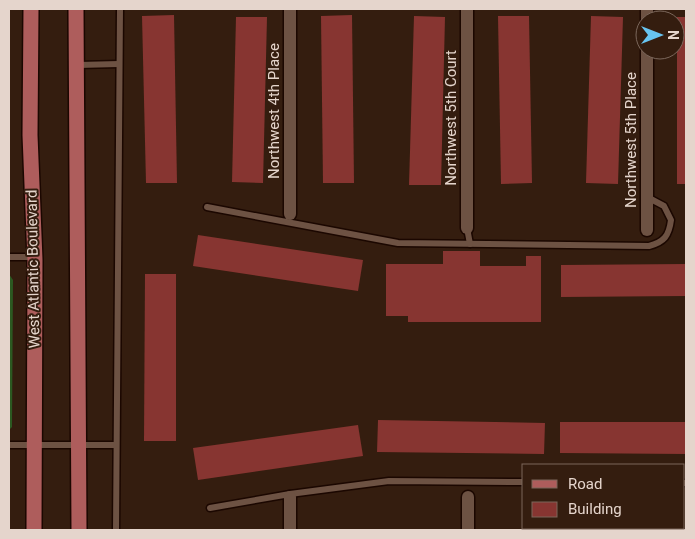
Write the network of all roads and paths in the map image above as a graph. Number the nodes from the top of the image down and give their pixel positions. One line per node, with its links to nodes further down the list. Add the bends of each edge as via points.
1 (31, 9): 19 (main road, West Atlantic Boulevard)
2 (76, 9): 8 (main road)
3 (120, 9): 7 (lane)
4 (290, 9): 11 (street, Northwest 4th Place)
5 (467, 9): 12 (street, Northwest 5th Court)
6 (648, 60): 9 (street, Northwest 5th Place)
7 (119, 64): 8 (lane); 20 (lane)
8 (76, 65): 17 (main road)
9 (648, 197): 13 (street, Northwest 5th Place); 14 (lane, via 664,206 671,220 666,237 649,246)
10 (207, 207): 11 (lane)
11 (290, 218): 14 (lane, via 398,243)
12 (467, 228): 14 (lane)
13 (648, 230)
14 (470, 244)
15 (9, 257): 16 (lane)
16 (35, 257)
17 (78, 444): 19 (lane); 20 (lane); 27 (main road)
18 (9, 445): 19 (lane)
19 (35, 445): 26 (main road, West Atlantic Boulevard)
20 (116, 445): 28 (lane)
21 (468, 481): 22 (lane); 23 (lane, via 389,481); 24 (lane)
22 (522, 482)
23 (290, 495): 25 (lane); 29 (street)
24 (468, 497): 30 (street)
25 (210, 508)
26 (34, 530)
27 (79, 530)
28 (116, 530)
29 (290, 530)
30 (468, 530)

